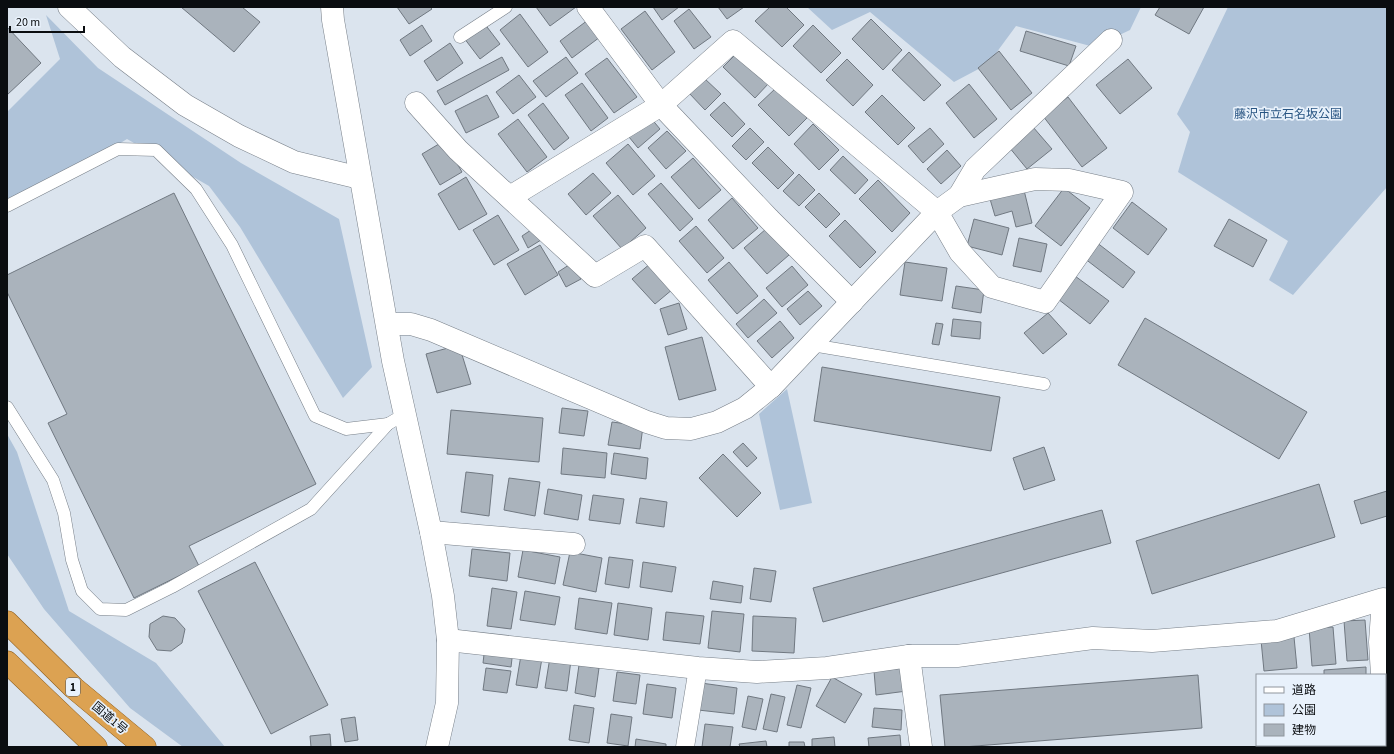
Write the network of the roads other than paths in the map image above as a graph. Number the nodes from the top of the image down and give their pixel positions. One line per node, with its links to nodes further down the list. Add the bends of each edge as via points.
1 (69, 7): 9 (street, via 122,57 185,105 239,136 294,162)
2 (332, 7): 9 (street)
3 (506, 7): 5 (lane)
4 (588, 7): 8 (street)
5 (460, 37)
6 (1111, 40): 10 (street, via 975,169)
7 (416, 103): 11 (street, via 458,150)
8 (661, 105): 11 (street); 13 (street, via 733,41); 14 (street)
9 (360, 178): 15 (street)
10 (959, 196): 13 (street); 13 (street, via 1035,179 1069,180 1122,192 1045,302 992,288 960,252)
11 (510, 198): 18 (street, via 595,276 645,246)
12 (7, 206): 20 (lane, via 118,149 156,150 196,189 232,245 315,416 346,429)
13 (937, 212): 14 (street)
14 (852, 302): 16 (street)
15 (386, 324): 18 (street, via 411,324 431,330 666,428 691,429 717,422 745,408); 20 (street)
16 (812, 345): 17 (lane); 18 (street)
17 (1044, 384)
18 (771, 387)
19 (7, 407): 20 (lane, via 52,480 64,513 72,560 82,591 100,609 126,610 172,587 311,508)
20 (396, 419): 21 (street)
21 (431, 532): 22 (street); 25 (street)
22 (574, 544)
23 (1385, 598): 26 (street, via 1277,631 1152,641 1093,638 957,656); 29 (street, via 1380,642)
24 (7, 622): 31 (highway, 国道1号 / 1, via 74,688)
25 (448, 640): 28 (street); 32 (street, via 448,703)
26 (909, 656): 28 (street, via 827,668 757,672); 34 (street)
27 (7, 662): 30 (highway, 1)
28 (698, 668): 33 (street)
29 (1382, 674)
30 (96, 747)
31 (144, 747)
32 (437, 747)
33 (686, 747)
34 (921, 747)

